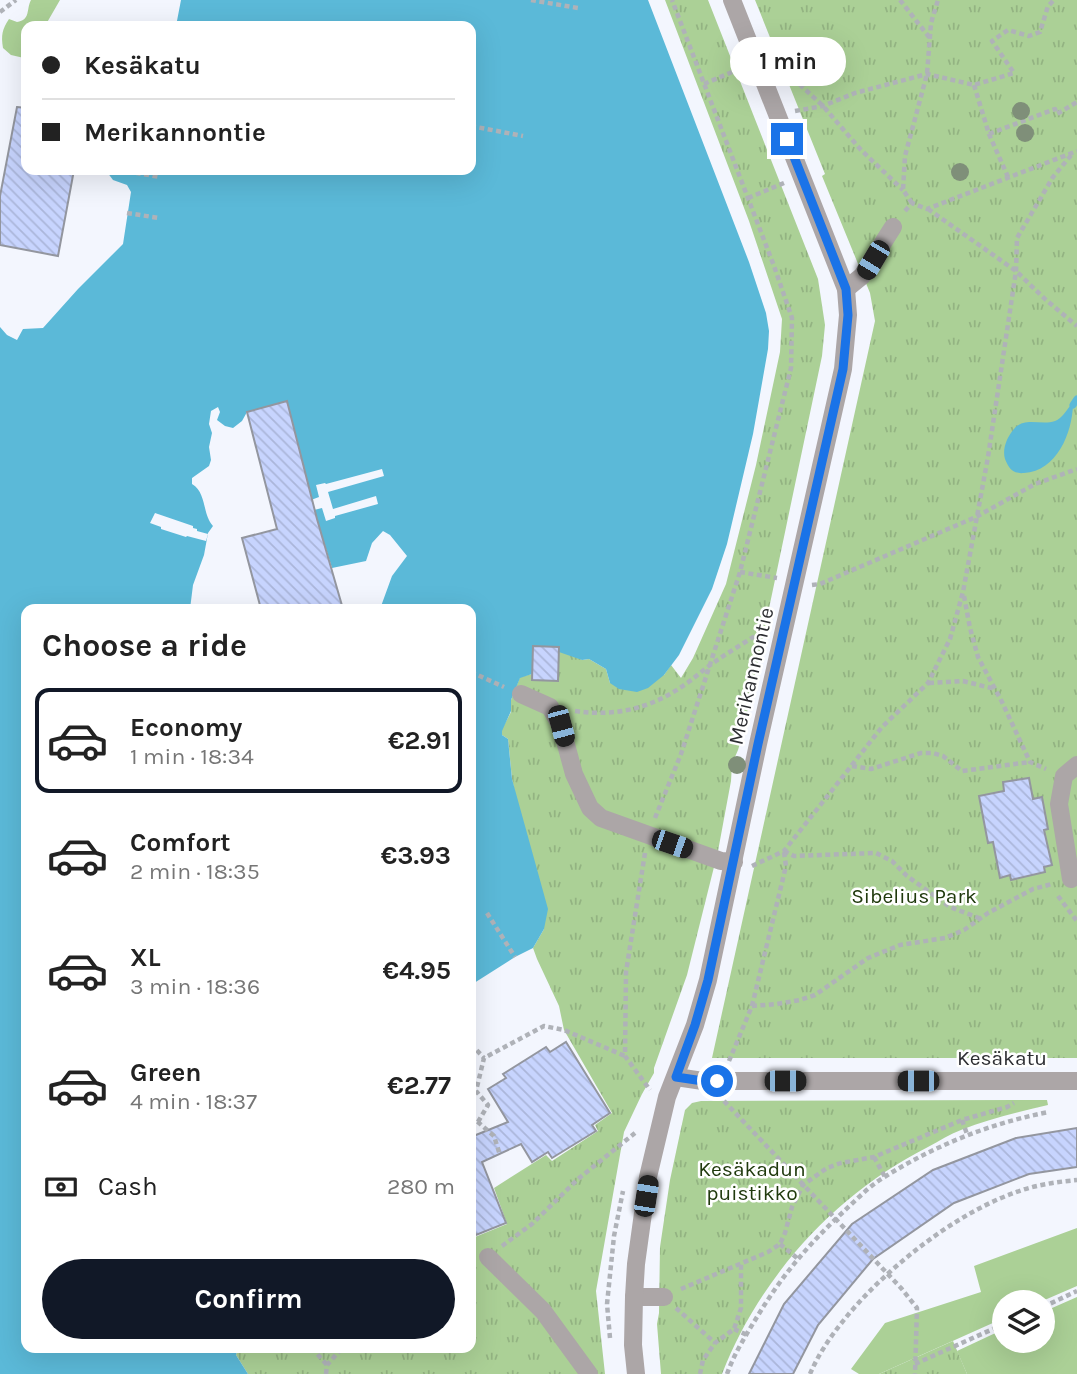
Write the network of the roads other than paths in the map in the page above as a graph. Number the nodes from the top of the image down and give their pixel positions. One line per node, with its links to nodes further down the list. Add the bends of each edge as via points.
1 (732, 0): 3 (street, Merikannontie)
2 (893, 227): 3 (street, via 862,276)
3 (846, 289): 6 (street, Merikannontie, via 843,369 761,731)
4 (521, 694): 6 (street, via 550,707 561,726 574,774 590,808 601,818)
5 (1070, 771): 7 (street, via 1059,804)
6 (743, 864): 8 (street, Merikannontie)
7 (1071, 879)
8 (676, 1077): 9 (street, Kesäkatu, via 703,1081); 11 (street, Merikannontie, via 664,1108 649,1177)
9 (1077, 1081)
10 (488, 1257): 13 (street, via 543,1311)
11 (634, 1297): 12 (street); 14 (street, Merikannontie)
12 (664, 1297)
13 (589, 1374)
14 (636, 1374)

